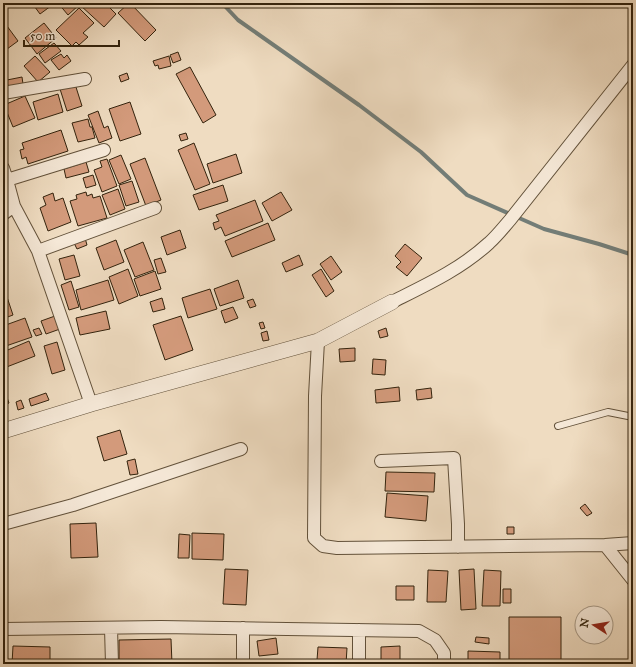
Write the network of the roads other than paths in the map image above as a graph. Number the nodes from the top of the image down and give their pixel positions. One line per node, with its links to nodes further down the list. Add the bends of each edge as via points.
1 (633, 65): 11 (street, via 561,158 489,243 438,279)
2 (85, 78): 3 (street)
3 (3, 93)
4 (104, 150): 6 (street)
5 (3, 168): 6 (street)
6 (7, 180): 7 (street)
7 (14, 206): 9 (street); 10 (street)
8 (155, 208): 10 (street)
9 (3, 214)
10 (38, 251): 13 (street)
11 (392, 302): 12 (street)
12 (318, 341): 13 (street); 22 (street, via 314,538 323,546 336,548)
13 (90, 404): 16 (street)
14 (633, 417): 15 (lane, via 608,412)
15 (558, 426)
16 (3, 431)
17 (241, 449): 19 (street, via 73,505)
18 (381, 461): 22 (street, via 454,458)
19 (3, 524)
20 (633, 543): 21 (street)
21 (605, 545): 22 (street); 23 (street)
22 (458, 547)
23 (633, 580)
24 (111, 628): 25 (street); 26 (street); 28 (street)
25 (243, 628): 27 (street); 29 (street)
26 (3, 629)
27 (359, 630): 30 (street); 31 (street, via 419,630 435,640 444,653)
28 (112, 664)
29 (243, 664)
30 (359, 664)
31 (444, 664)

